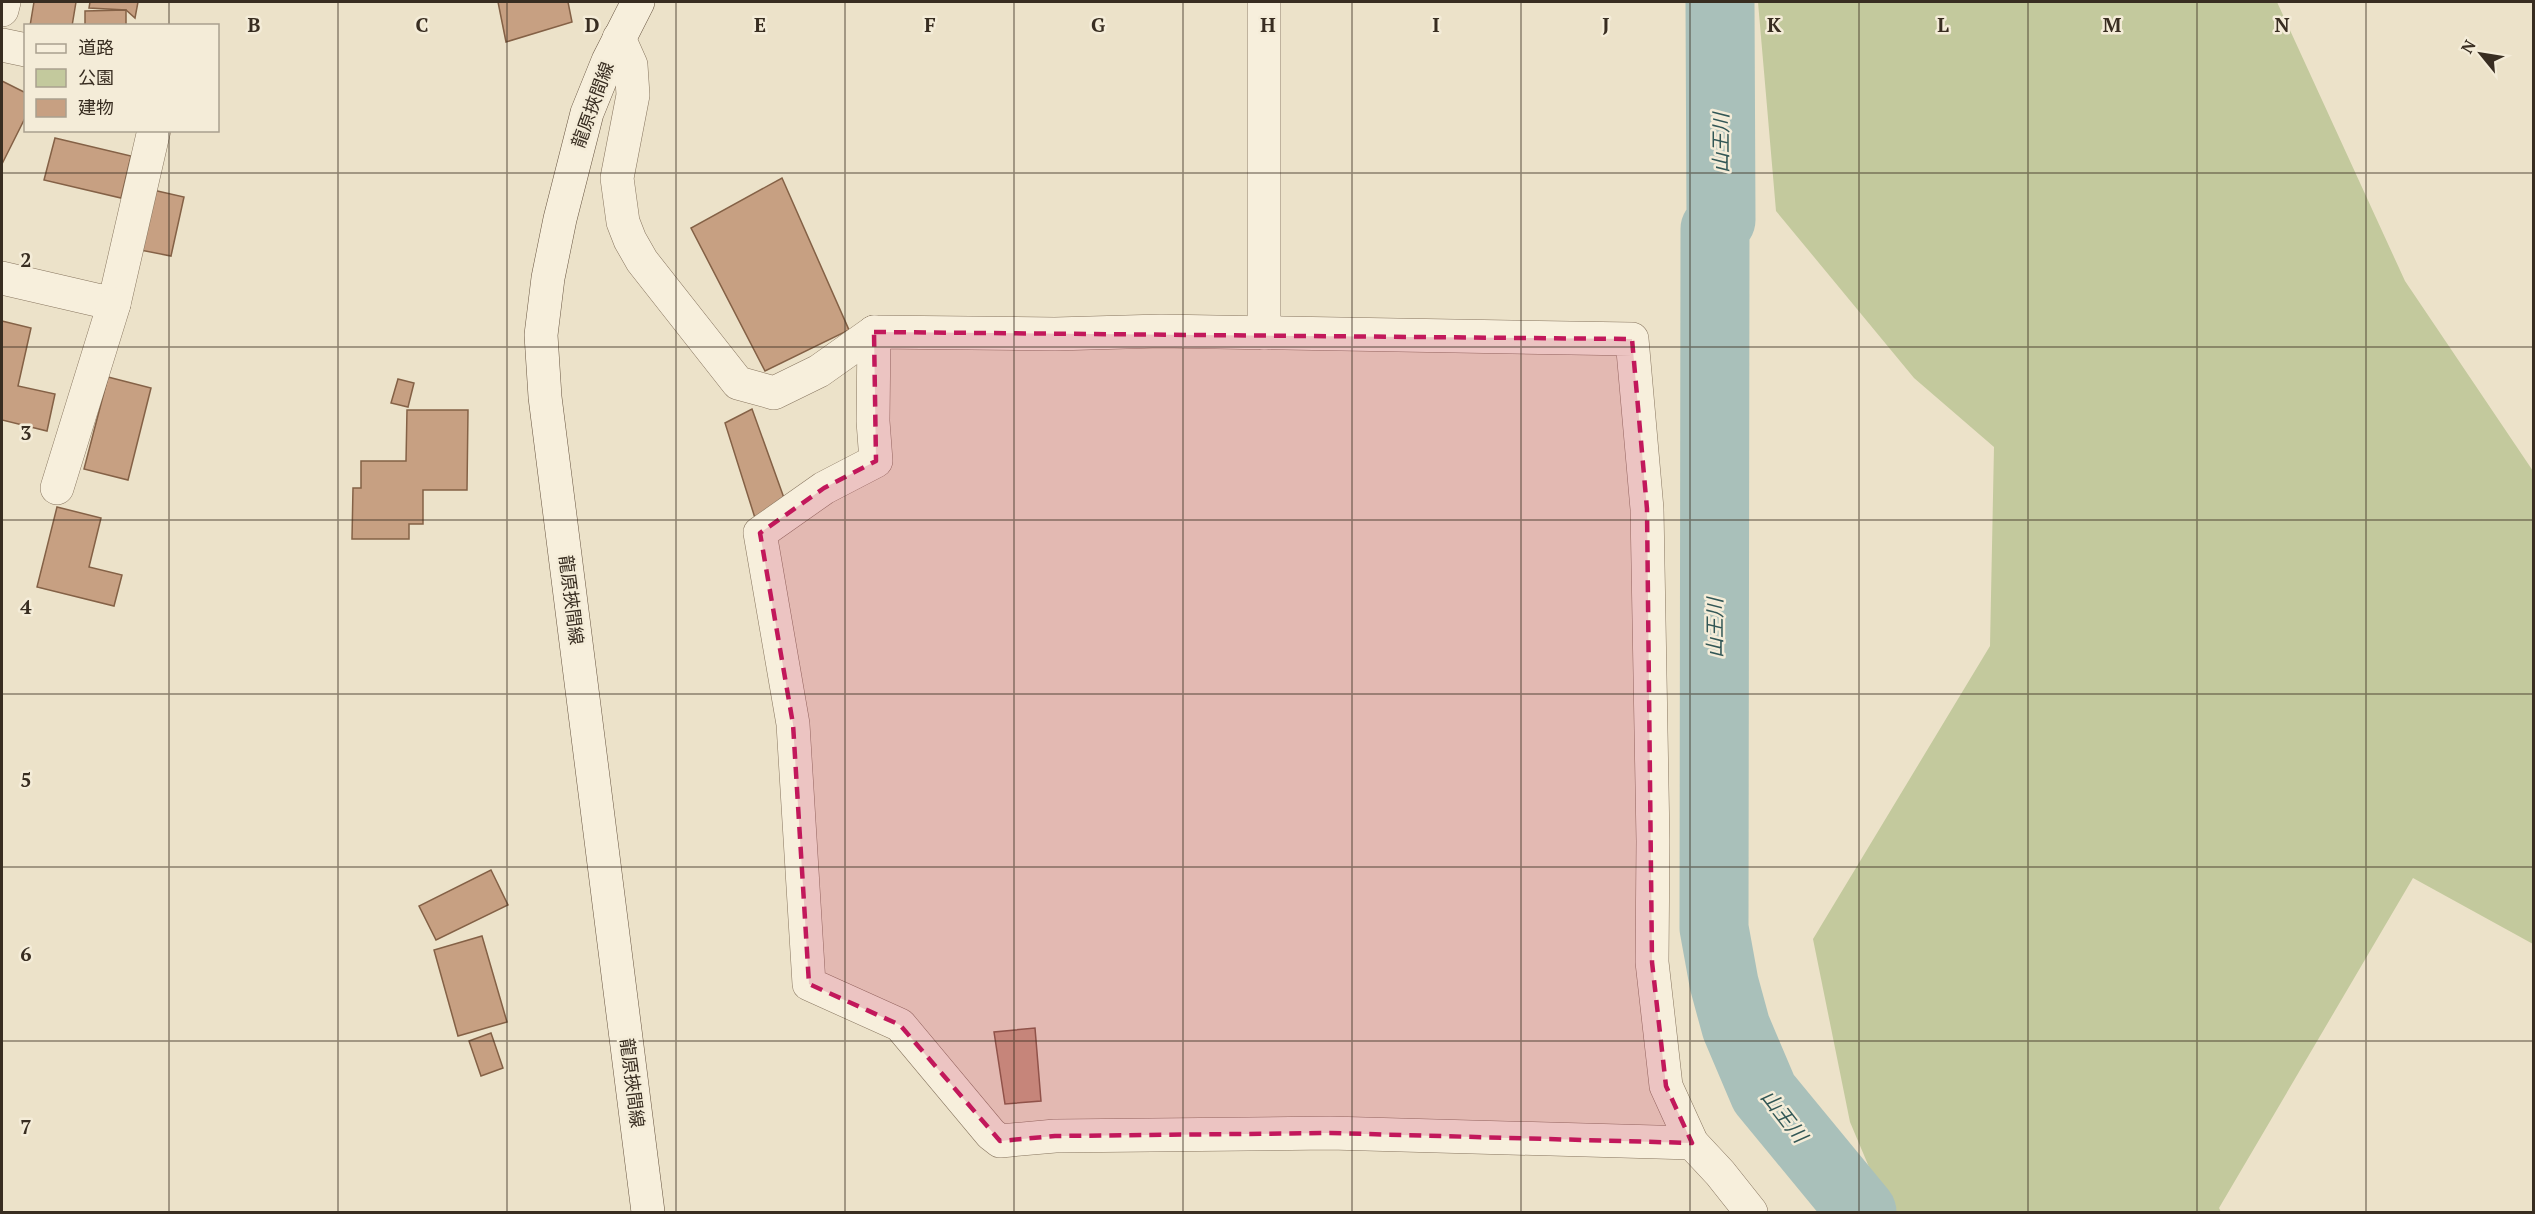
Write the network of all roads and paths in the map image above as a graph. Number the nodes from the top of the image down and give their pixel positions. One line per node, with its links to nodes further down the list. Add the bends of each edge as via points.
1 (4, 2): 4 (street)
2 (638, 2): 5 (street, 龍原挾間線)
3 (1264, 2): 12 (street)
4 (2, 10)
5 (619, 38): 11 (street, via 632,65 633,95 617,178 623,222 642,261 738,383 774,393 819,370); 15 (street, 龍原挾間線, via 597,86 579,141 550,266 541,335)
6 (2, 45): 7 (street)
7 (24, 50)
8 (154, 132): 10 (street)
9 (2, 278): 10 (street)
10 (114, 304): 13 (street)
11 (874, 332): 12 (street); 14 (street, via 876,462 824,488 760,533 793,724 809,984 900,1025 1000,1141 1055,1136 1330,1133)
12 (1264, 333): 14 (street, via 1632,339 1647,509 1652,962 1666,1086)
13 (57, 488)
14 (1692, 1143): 16 (street)
15 (648, 1212)
16 (1750, 1212)

